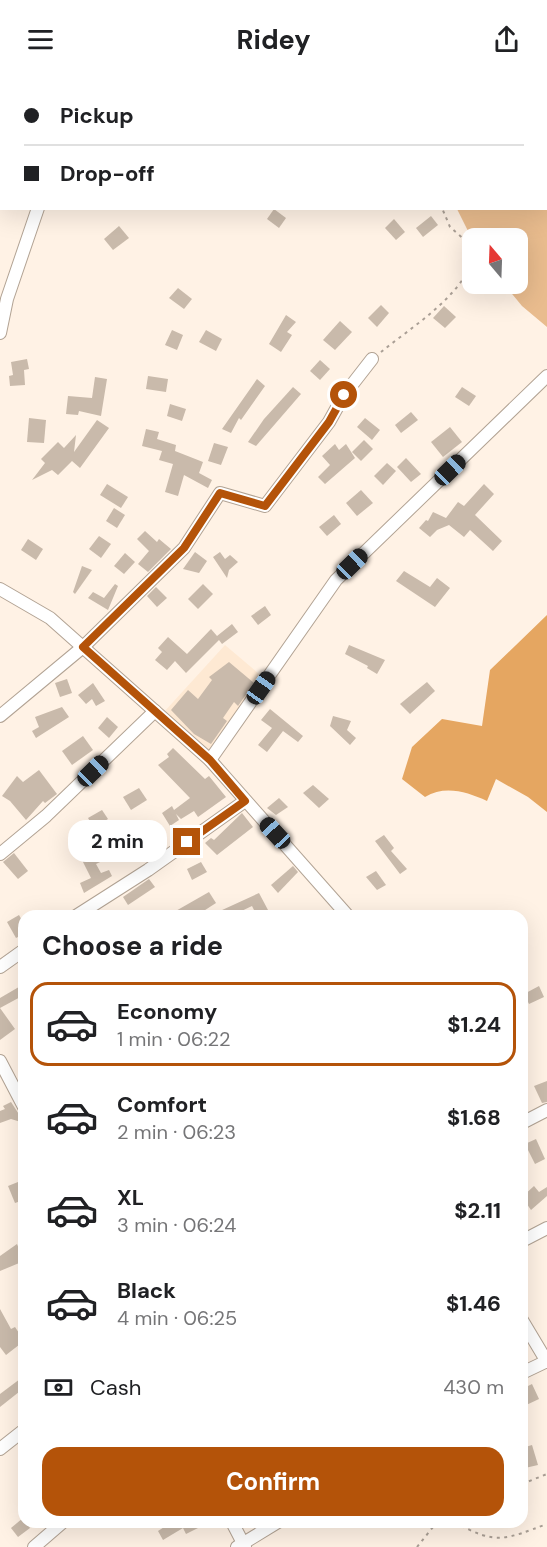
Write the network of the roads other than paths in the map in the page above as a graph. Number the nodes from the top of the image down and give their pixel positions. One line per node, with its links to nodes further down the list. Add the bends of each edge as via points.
1 (37, 210): 2 (street, via 7,299)
2 (0, 333)
3 (372, 359): 6 (street, via 265,506 220,493 184,548)
4 (547, 376): 9 (street, via 336,580)
5 (0, 589): 6 (street, via 50,618)
6 (83, 647): 7 (street); 8 (street)
7 (155, 711): 9 (street); 11 (street, via 46,816)
8 (0, 716)
9 (210, 760): 10 (street)
10 (245, 801): 12 (street); 13 (street)
11 (0, 854)
12 (85, 910)
13 (343, 910)
14 (18, 954): 15 (street)
15 (0, 967)
16 (0, 1061): 17 (street)
17 (18, 1096)
18 (547, 1110): 19 (street)
19 (528, 1120)
20 (547, 1228): 21 (street)
21 (528, 1238)
22 (528, 1330): 23 (street)
23 (547, 1361): 24 (street)
24 (528, 1370)
25 (18, 1435): 26 (street)
26 (0, 1449)
27 (56, 1528): 31 (street)
28 (234, 1528): 30 (street)
29 (270, 1528): 30 (street)
30 (242, 1546)
31 (34, 1547)

